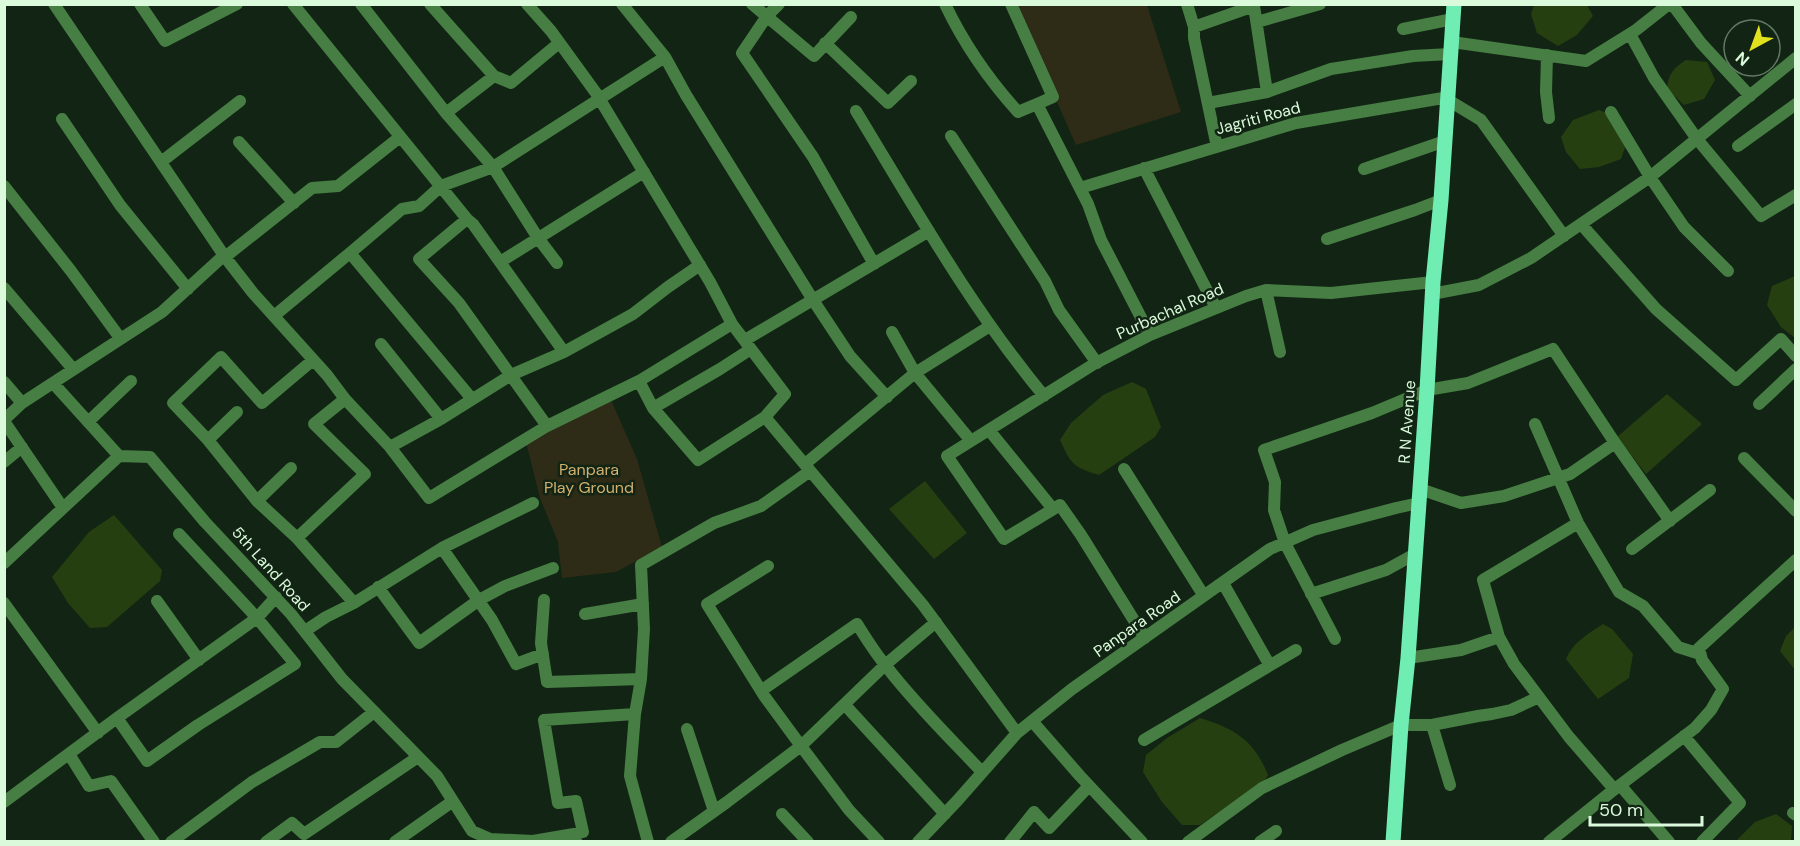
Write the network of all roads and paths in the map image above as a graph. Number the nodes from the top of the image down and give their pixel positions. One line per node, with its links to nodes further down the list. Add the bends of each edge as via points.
1 (54, 4): 51 (street)
2 (140, 4): 3 (street, via 165,41)
3 (237, 4)
4 (293, 4): 45 (street)
5 (360, 4): 40 (street)
6 (430, 4): 29 (street)
7 (527, 4): 23 (street)
8 (622, 4): 27 (street)
9 (752, 4): 17 (street)
10 (779, 4): 17 (street)
11 (945, 4): 37 (street, via 996,86 1018,112)
12 (1011, 4): 37 (street, via 1053,97)
13 (1186, 4): 20 (street)
14 (1320, 4): 19 (street)
15 (1670, 4): 22 (street); 32 (street)
16 (1454, 12): 21 (street); 25 (main road, R N Avenue)
17 (767, 16): 24 (street, via 814,56); 73 (street, via 742,53 813,157)
18 (851, 17): 24 (street)
19 (1257, 22): 20 (street, via 1254,6); 31 (street)
20 (1194, 27): 36 (street)
21 (1403, 29)
22 (1630, 34): 26 (street, via 1587,61); 46 (street, via 1654,78)
23 (559, 43): 29 (street, via 511,83); 33 (street)
24 (825, 44): 30 (street, via 888,103)
25 (1451, 48): 26 (street); 31 (street, via 1330,69); 34 (main road, R N Avenue)
26 (1547, 55): 42 (street)
27 (665, 57): 33 (street); 80 (street)
28 (1796, 58): 32 (street, Purbachal Road)
29 (494, 76): 40 (street)
30 (911, 81)
31 (1268, 92): 36 (street)
32 (1750, 96): 46 (street, Purbachal Road)
33 (599, 98): 52 (street); 55 (street)
34 (1448, 98): 47 (main road, R N Avenue); 50 (street, Jagriti Road, via 1296,123); 66 (street, via 1481,120)
35 (240, 101): 51 (street)
36 (1208, 103): 50 (street)
37 (1037, 104): 59 (street)
38 (1796, 104): 49 (street)
39 (856, 111): 65 (street)
40 (446, 112): 52 (street)
41 (1611, 112): 56 (street)
42 (1548, 118)
43 (62, 119): 78 (street, via 120,205)
44 (951, 136): 94 (street, via 1045,281 1059,310)
45 (400, 137): 58 (street); 62 (street, via 338,186 312,189)
46 (1697, 139): 56 (street, Purbachal Road); 60 (street, via 1761,216)
47 (1445, 141): 54 (street); 61 (main road, R N Avenue)
48 (239, 142): 62 (street)
49 (1738, 146)
50 (1217, 147): 53 (street, Jagriti Road)
51 (161, 162): 70 (street)
52 (493, 167): 58 (street); 67 (street)
53 (1144, 168): 59 (street, Jagriti Road); 81 (street)
54 (1364, 169)
55 (644, 172): 67 (street); 74 (street)
56 (1650, 177): 64 (street, Purbachal Road); 75 (street, via 1684,227)
57 (4, 186): 87 (street)
58 (441, 186): 63 (street); 69 (street, via 419,206 402,209)
59 (1080, 188): 86 (street, via 1101,240)
60 (1796, 195)
61 (1441, 200): 68 (street); 77 (main road, R N Avenue)
62 (294, 203): 70 (street)
63 (467, 219): 71 (street); 98 (street, via 419,259 459,303)
64 (1581, 224): 66 (street, Purbachal Road); 92 (street, via 1656,309 1736,380 1781,339)
65 (929, 231): 73 (street); 84 (street)
66 (1564, 236): 77 (street, Purbachal Road, via 1479,285)
67 (538, 238): 71 (street); 72 (street)
68 (1327, 239)
69 (350, 253): 82 (street); 107 (street)
70 (225, 257): 78 (street); 82 (street)
71 (500, 262): 90 (street)
72 (557, 263)
73 (874, 264): 80 (street)
74 (700, 265): 83 (street); 90 (street, via 633,314)
75 (1728, 271)
76 (4, 288): 95 (street)
77 (1432, 288): 79 (street, Purbachal Road, via 1331,293); 103 (main road, R N Avenue)
78 (188, 289): 87 (street, via 162,312)
79 (1266, 290): 81 (street, Purbachal Road); 91 (street)
80 (813, 300): 89 (street); 105 (street, via 850,356)
81 (1216, 308): 86 (street, Purbachal Road)
82 (274, 316): 93 (street)
83 (732, 324): 89 (street); 100 (street)
84 (990, 326): 97 (street); 104 (street)
85 (892, 332): 97 (street)
86 (1150, 335): 94 (street, Purbachal Road)
87 (120, 338): 95 (street)
88 (381, 344): 113 (street)
89 (747, 344): 110 (street, via 720,369); 112 (street, via 785,394)
90 (564, 352): 98 (street)
91 (1280, 352)
92 (1796, 356)
93 (313, 360): 106 (street); 119 (street, via 262,403 221,357 173,403)
94 (1097, 363): 104 (street, Purbachal Road)
95 (73, 369): 102 (street)
96 (1796, 369): 109 (street)
97 (915, 373): 105 (street); 120 (street)
98 (511, 375): 107 (street); 117 (street)
99 (131, 381): 115 (street)
100 (639, 381): 110 (street); 117 (street)
101 (4, 382): 108 (street)
102 (53, 383): 108 (street); 115 (street)
103 (1427, 390): 121 (street, via 1468,383 1553,349); 132 (main road, R N Avenue); 142 (street, via 1264,450 1275,482 1274,510)
104 (1044, 396): 118 (street, Purbachal Road)
105 (887, 397): 127 (street)
106 (345, 399): 123 (street); 141 (street, via 314,424 365,474)
107 (472, 399): 113 (street)
108 (22, 403): 114 (street)
109 (1759, 404)
110 (653, 408): 112 (street, via 698,460)
111 (237, 412): 119 (street)
112 (765, 417): 127 (street)
113 (441, 419): 123 (street)
114 (4, 421): 122 (street)
115 (88, 422): 124 (street)
116 (1535, 424): 130 (street)
117 (547, 426): 123 (street, via 429,498)
118 (989, 430): 120 (street, Purbachal Road); 136 (street)
119 (208, 440): 133 (street)
120 (971, 441): 136 (street, Purbachal Road, via 947,456 1004,539)
121 (1614, 443): 130 (street); 138 (street)
122 (22, 447): 126 (street); 135 (street)
123 (390, 447)
124 (118, 456): 135 (street); 154 (street, 5th Land Road, via 150,457)
125 (1744, 458): 137 (street)
126 (4, 462)
127 (808, 467): 160 (street, via 761,506 714,523 641,565); 163 (street)
128 (291, 468): 133 (street)
129 (1124, 469): 153 (street)
130 (1560, 478): 132 (street, via 1504,496 1461,503); 139 (street)
131 (1710, 490): 138 (street)
132 (1420, 496): 142 (street, Panpara Road, via 1313,530); 145 (main road, R N Avenue)
133 (257, 501): 141 (street)
134 (533, 504): 143 (street)
135 (63, 508): 147 (street)
136 (1053, 509): 166 (street, via 1060,505 1076,527)
137 (1796, 511)
138 (1670, 521): 144 (street)
139 (1578, 523): 165 (street, via 1483,580); 170 (street, via 1619,592 1643,606 1678,647)
140 (179, 534): 162 (street)
141 (297, 538): 159 (street)
142 (1285, 543): 150 (street, Panpara Road, via 1269,549); 152 (street)
143 (442, 548): 151 (street); 155 (street)
144 (1632, 549)
145 (1415, 554): 152 (street, via 1386,570); 171 (main road, R N Avenue)
146 (1796, 560): 170 (street, via 1704,642)
147 (4, 563)
148 (768, 566): 176 (street, via 707,604)
149 (554, 568): 155 (street)
150 (1223, 583): 153 (street, Panpara Road); 173 (street)
151 (378, 587): 155 (street, via 419,643); 159 (street)
152 (1311, 594): 167 (street)
153 (1204, 596): 166 (street, Panpara Road)
154 (276, 597): 162 (street); 164 (street, 5th Land Road)
155 (478, 600): 169 (street, via 516,664)
156 (544, 600): 169 (street)
157 (158, 601): 172 (street)
158 (4, 603): 186 (street)
159 (354, 603): 164 (street)
160 (643, 604): 161 (street); 175 (street)
161 (585, 614)
162 (257, 618): 172 (street); 181 (street, via 295,664 147,761)
163 (936, 622): 174 (street); 187 (street)
164 (305, 631): 179 (street, 5th Land Road)
165 (1499, 637): 171 (street, via 1461,650); 177 (street)
166 (1145, 638): 182 (street, Panpara Road)
167 (1335, 639)
168 (1296, 650): 173 (street)
169 (543, 654): 175 (street, via 547,682)
170 (1700, 654): 188 (street, via 1723,689 1711,710)
171 (1408, 658): 183 (main road, R N Avenue)
172 (199, 660): 181 (street)
173 (1269, 664): 189 (street)
174 (885, 665): 176 (street, via 857,624); 178 (street); 193 (street)
175 (641, 679): 180 (street)
176 (762, 690): 190 (street)
177 (1539, 697): 184 (street, via 1511,710); 196 (street, via 1569,737)
178 (844, 705): 190 (street); 201 (street)
179 (374, 712): 192 (street, 5th Land Road); 207 (street, via 336,742 320,742 252,782)
180 (635, 714): 203 (street, via 544,720 558,803 576,801 583,832); 204 (street, via 630,776)
181 (117, 718): 186 (street)
182 (1032, 721): 187 (street, Panpara Road); 195 (street)
183 (1401, 725): 184 (street); 216 (street, via 1262,788); 218 (main road, R N Avenue)
184 (1432, 725): 194 (street)
185 (687, 729): 199 (street)
186 (98, 733): 191 (street)
187 (1017, 733): 193 (street, Panpara Road)
188 (1684, 736): 196 (street); 221 (street, via 1740,802)
189 (1144, 740)
190 (801, 746): 199 (street); 212 (street, via 849,810)
191 (69, 754): 198 (street); 206 (street, via 89,786 111,781)
192 (418, 757): 197 (street, 5th Land Road, via 437,776); 208 (street, via 304,834 292,823)
193 (982, 772): 201 (street, Panpara Road)
194 (1450, 784)
195 (1089, 786): 214 (street, via 1049,828 1034,812); 215 (street)
196 (1617, 787): 219 (street); 220 (street)
197 (453, 801): 205 (street, 5th Land Road, via 472,831); 209 (street)
198 (4, 802)
199 (714, 811): 210 (street)
200 (782, 814): 211 (street)
201 (945, 814): 213 (street, Panpara Road)
202 (1276, 831): 217 (street)
203 (575, 838): 205 (street)
204 (644, 840)
205 (489, 841)
206 (154, 842)
207 (171, 842)
208 (266, 842)
209 (396, 842)
210 (671, 842)
211 (808, 842)
212 (879, 842)
213 (918, 842)
214 (1010, 842)
215 (1142, 842)
216 (1188, 842)
217 (1260, 842)
218 (1393, 842)
219 (1549, 842)
220 (1669, 842)
221 (1702, 842)

